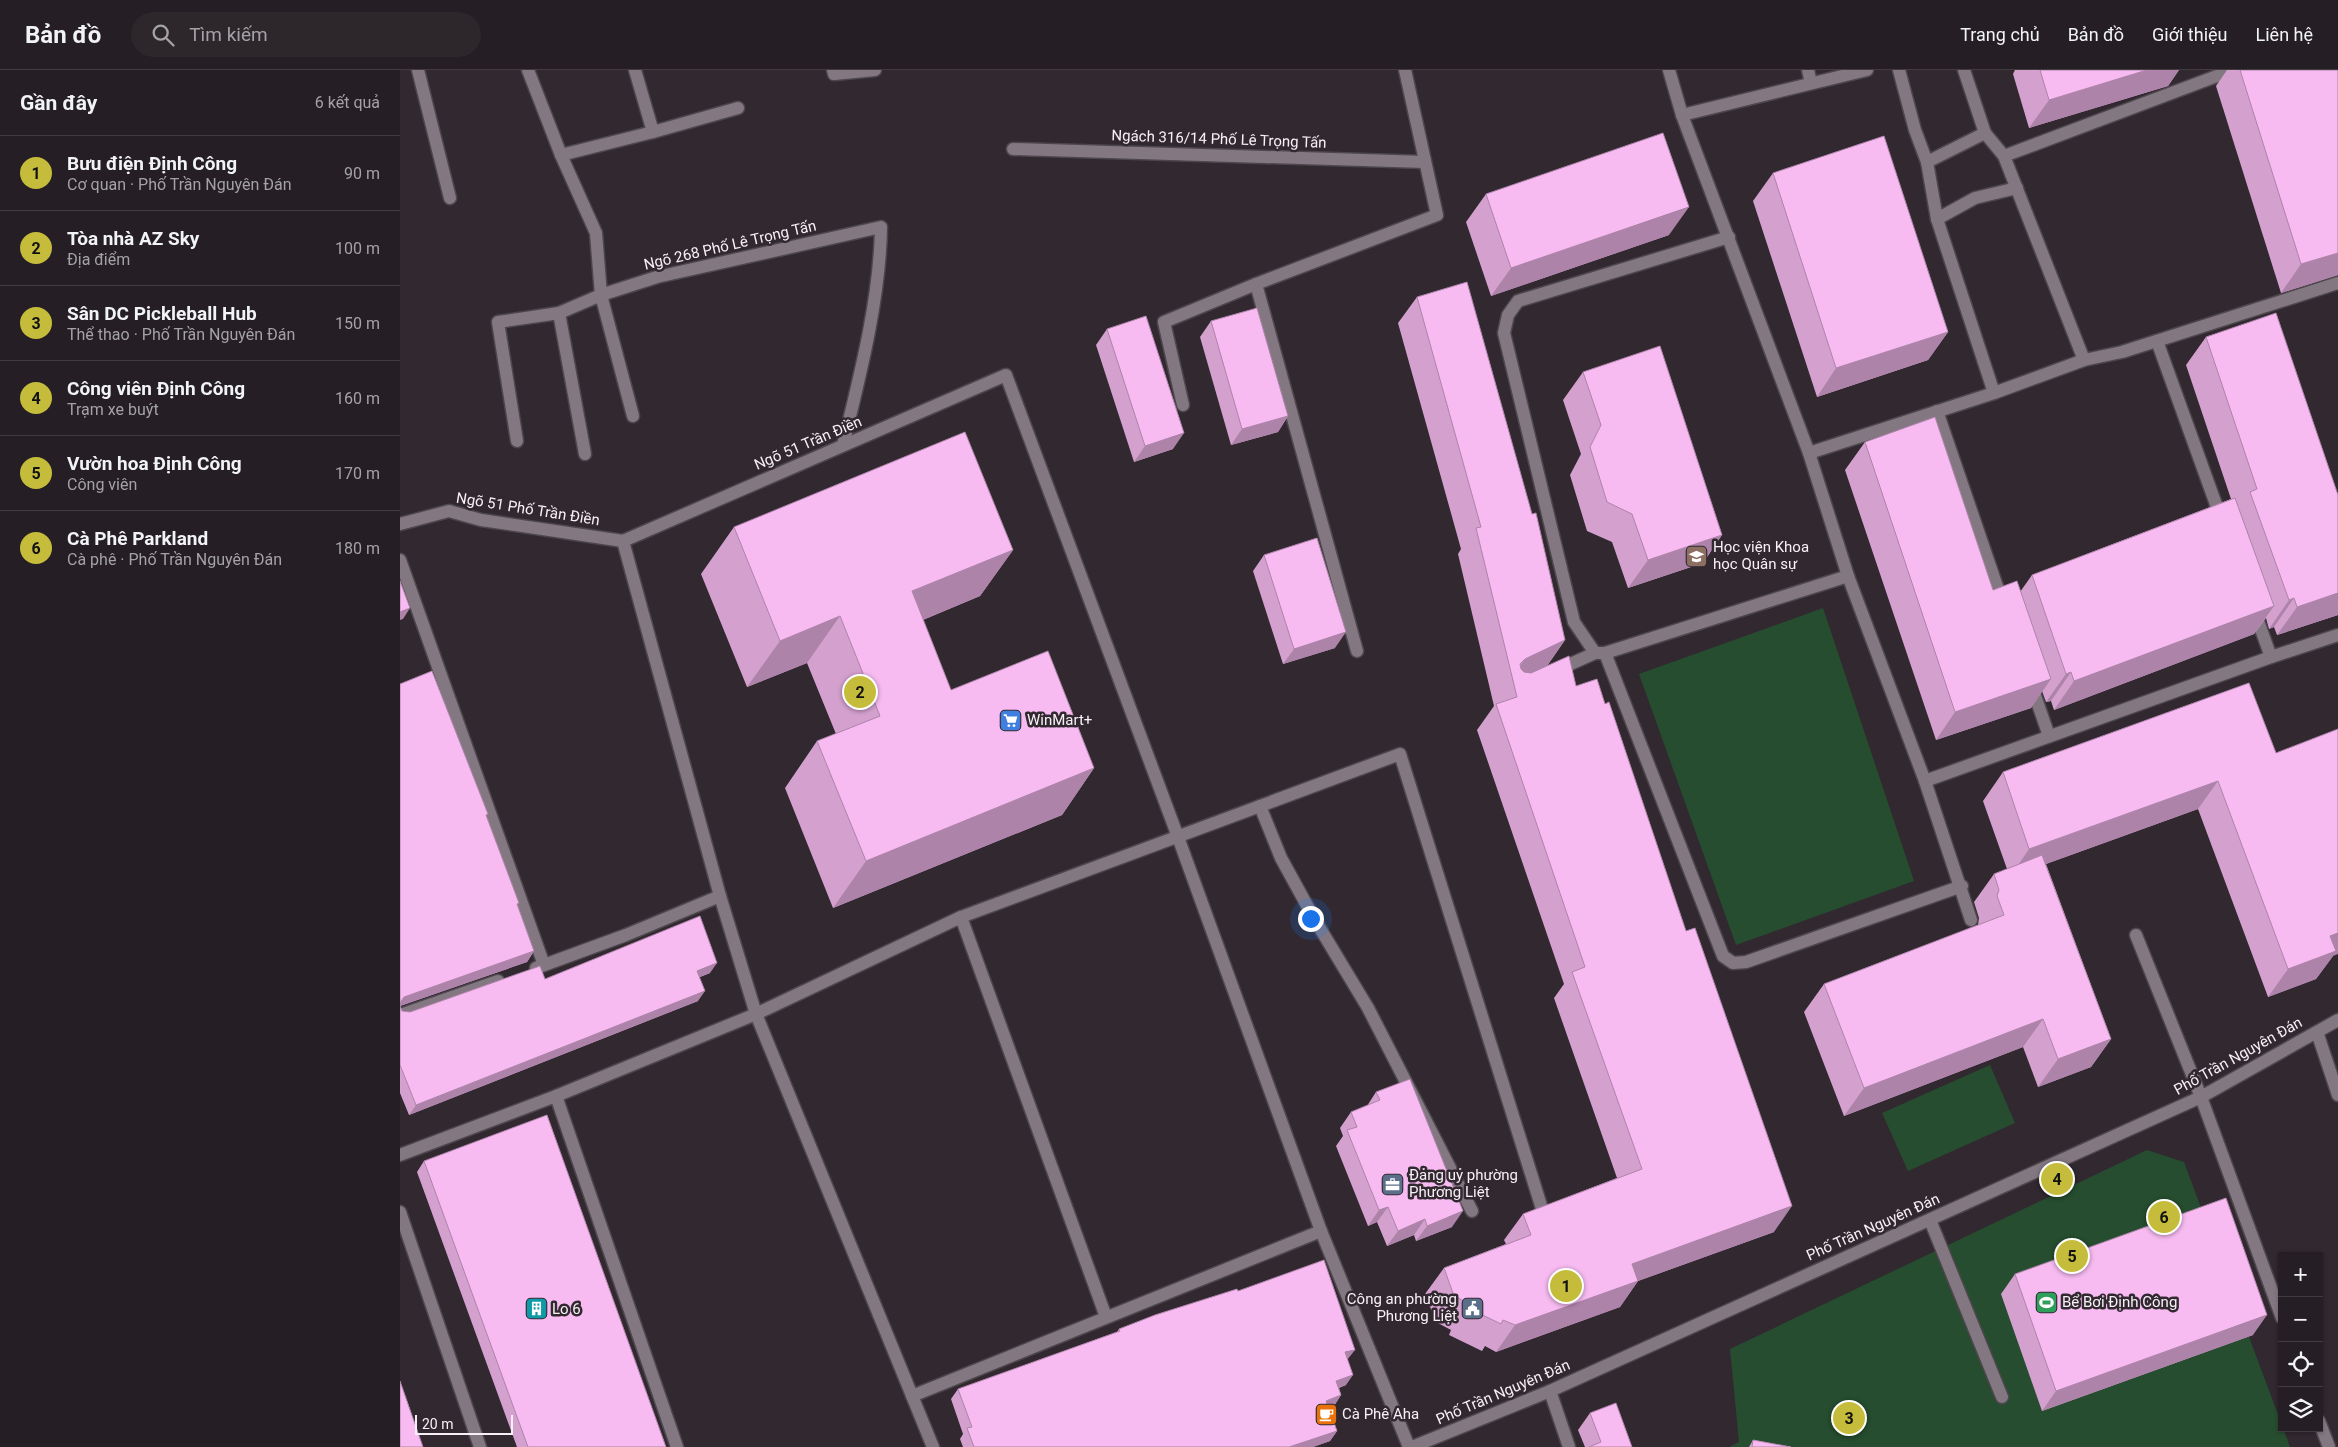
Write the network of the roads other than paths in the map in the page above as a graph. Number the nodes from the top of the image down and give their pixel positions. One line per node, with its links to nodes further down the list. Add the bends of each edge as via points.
1 (418, 70): 23 (street)
2 (528, 70): 18 (street)
3 (635, 70): 15 (street)
4 (875, 70): 11 (street)
5 (1405, 70): 20 (street)
6 (1669, 70): 14 (street)
7 (1867, 70): 12 (street)
8 (1899, 70): 21 (street)
9 (1964, 70): 16 (street)
10 (2233, 70): 19 (street)
11 (834, 72)
12 (1809, 76): 14 (street)
13 (738, 108): 15 (street)
14 (1682, 115): 25 (street)
15 (653, 132): 18 (street)
16 (1985, 133): 19 (street); 21 (street)
17 (1013, 149): 20 (street, Ngách 316/14 Phố Lê Trọng Tấn)
18 (561, 154): 28 (street, via 596,233)
19 (2004, 156): 22 (street)
20 (1424, 162): 27 (street, via 1437,215)
21 (1927, 162): 24 (street)
22 (2018, 188): 24 (street, via 1975,198); 31 (street)
23 (450, 198)
24 (1937, 219): 32 (street)
25 (1729, 238): 38 (street); 49 (street, via 1518,302 1508,315 1504,333 1574,622)
26 (2338, 283): 30 (street, via 2266,310)
27 (1256, 284): 33 (street, via 1164,322); 48 (street)
28 (601, 294): 29 (street); 35 (street); 37 (street, Ngõ 268 Phố Lê Trọng Tấn, via 657,277 881,227 881,257)
29 (560, 313): 36 (street, via 498,322); 39 (street)
30 (2157, 341): 31 (street); 41 (street)
31 (2084, 360): 32 (street)
32 (1994, 393): 34 (street)
33 (1183, 405)
34 (1937, 411): 38 (street); 46 (street)
35 (633, 416)
36 (517, 441)
37 (843, 445): 42 (street, Ngõ 51 Trần Điền); 56 (street, Ngõ 51 Trần Điền, via 1006,375)
38 (1809, 453): 44 (street)
39 (584, 454)
40 (400, 524): 42 (street, Ngõ 51 Phố Trần Điền, via 449,511 482,520)
41 (2227, 536)
42 (623, 540): 58 (street)
43 (400, 560): 62 (street)
44 (1848, 576): 49 (street); 54 (street)
45 (2251, 602): 50 (street)
46 (2007, 616)
47 (2338, 635): 50 (street)
48 (1357, 651)
49 (1600, 653): 52 (street); 57 (street, via 1723,956 1733,963 1746,962)
50 (2271, 657): 53 (street)
51 (2026, 671): 53 (street)
52 (1544, 676)
53 (2049, 736): 54 (street)
54 (1925, 781): 57 (street)
55 (1260, 806): 56 (street); 73 (street, via 1281,858 1368,1008); 75 (street, via 1400,754)
56 (1178, 837): 59 (street); 77 (street)
57 (1962, 886): 60 (street)
58 (720, 896): 62 (street); 65 (street)
59 (961, 917): 65 (street); 79 (street)
60 (1971, 920)
61 (2136, 935): 71 (street)
62 (544, 965): 63 (street)
63 (526, 972)
64 (508, 978): 66 (street)
65 (756, 1014): 70 (street); 81 (street)
66 (400, 1015)
67 (2338, 1020): 68 (street, Phố Trần Nguyên Đán)
68 (2317, 1032): 69 (street); 71 (street, Phố Trần Nguyên Đán)
69 (2338, 1094)
70 (556, 1096): 72 (street); 85 (street)
71 (2201, 1097): 76 (street, Phố Trần Nguyên Đán); 78 (street)
72 (400, 1155)
73 (1472, 1211)
74 (400, 1212): 84 (street)
75 (1543, 1212)
76 (1930, 1220): 80 (street, Phố Trần Nguyên Đán); 82 (street)
77 (1321, 1231): 79 (street); 87 (street)
78 (2278, 1307)
79 (1106, 1318): 81 (street)
80 (1550, 1390): 87 (street, Phố Trần Nguyên Đán); 88 (street)
81 (912, 1396): 86 (street)
82 (2002, 1398)
83 (2323, 1431): 89 (street)
84 (480, 1447)
85 (677, 1447)
86 (933, 1447)
87 (1411, 1447)
88 (1569, 1447)
89 (2329, 1447)

